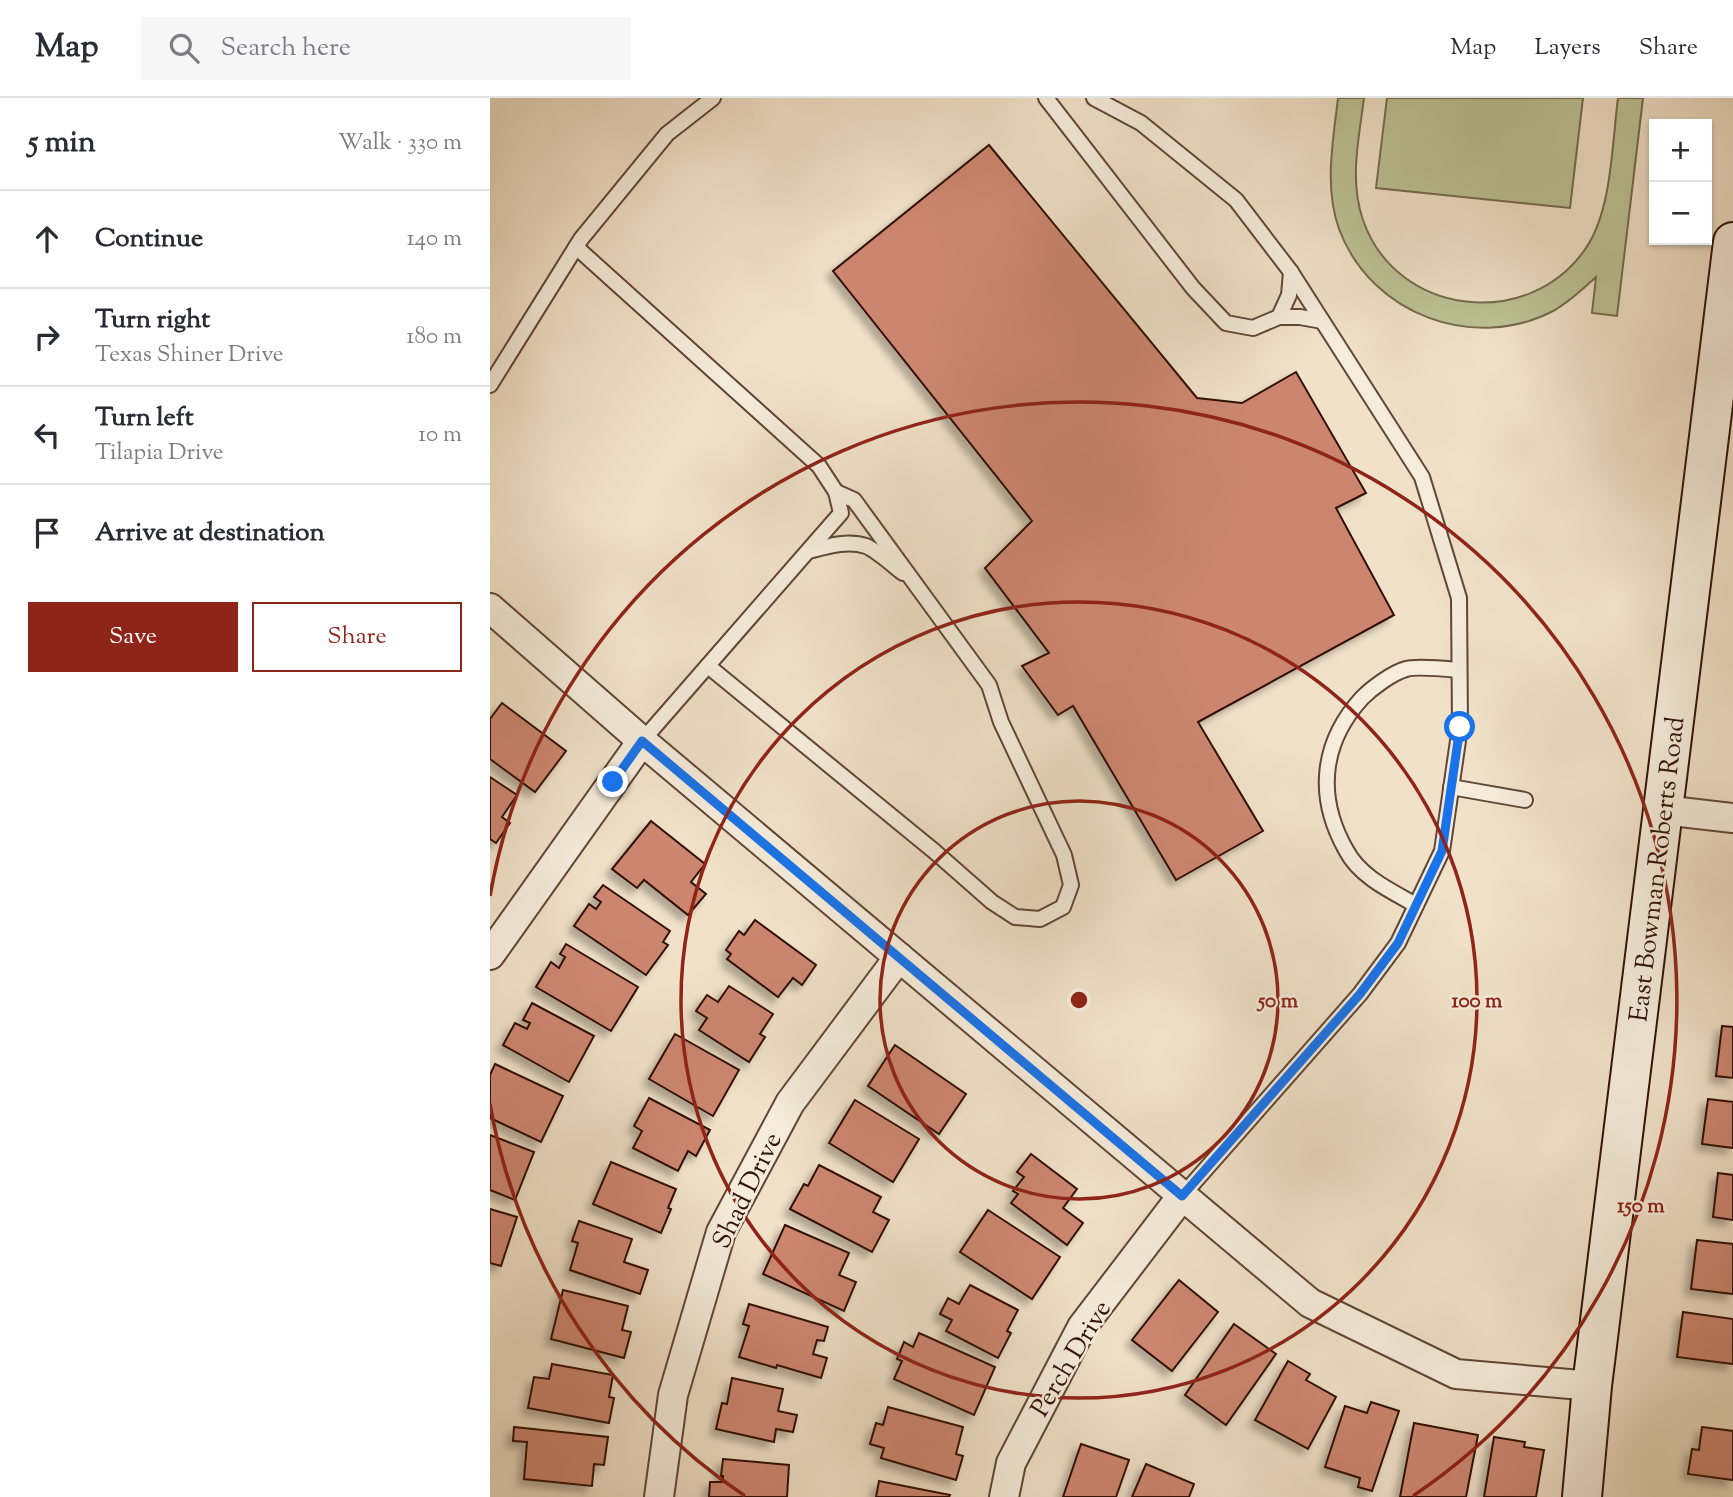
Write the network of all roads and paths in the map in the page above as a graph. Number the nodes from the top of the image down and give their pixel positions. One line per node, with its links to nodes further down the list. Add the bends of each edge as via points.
1 (713, 98): 5 (lane, via 667,134)
2 (1046, 98): 7 (lane, via 1193,288 1226,323 1253,328)
3 (1094, 98): 6 (lane, via 1141,123 1236,200)
4 (1733, 242): 19 (street, East Bowman Roberts Road)
5 (576, 247): 9 (lane); 10 (lane, via 819,466)
6 (1291, 272): 7 (lane, via 1289,295); 8 (lane)
7 (1279, 317): 8 (lane)
8 (1322, 321): 15 (lane, via 1422,477 1459,597)
9 (490, 385)
10 (836, 492): 11 (lane, via 841,513); 12 (lane, via 854,500)
11 (810, 551): 12 (lane, via 851,543 868,547); 14 (lane)
12 (913, 580): 14 (lane, via 989,685 1064,856 1071,885 1063,907 1040,919 1015,916 992,902)
13 (490, 608): 16 (street)
14 (708, 666): 16 (lane)
15 (1459, 670): 17 (lane, via 1460,727); 21 (lane, via 1407,668 1373,687 1349,712 1328,761 1329,809 1346,851 1380,885)
16 (642, 741): 22 (street); 23 (street)
17 (1451, 787): 18 (lane); 21 (lane, via 1442,851)
18 (1525, 800)
19 (1663, 810): 20 (street); 25 (street, East Bowman Roberts Road)
20 (1733, 818)
21 (1416, 905): 24 (lane, via 1398,943 1360,994)
22 (490, 956)
23 (899, 957): 24 (street); 26 (street, Shad Drive, via 790,1104 721,1232 674,1395)
24 (1182, 1196): 25 (street, via 1310,1303 1456,1374); 27 (street, Perch Drive, via 1082,1327 1011,1462)
25 (1592, 1386): 28 (street, East Bowman Roberts Road)
26 (659, 1497)
27 (1004, 1497)
28 (1582, 1497)

